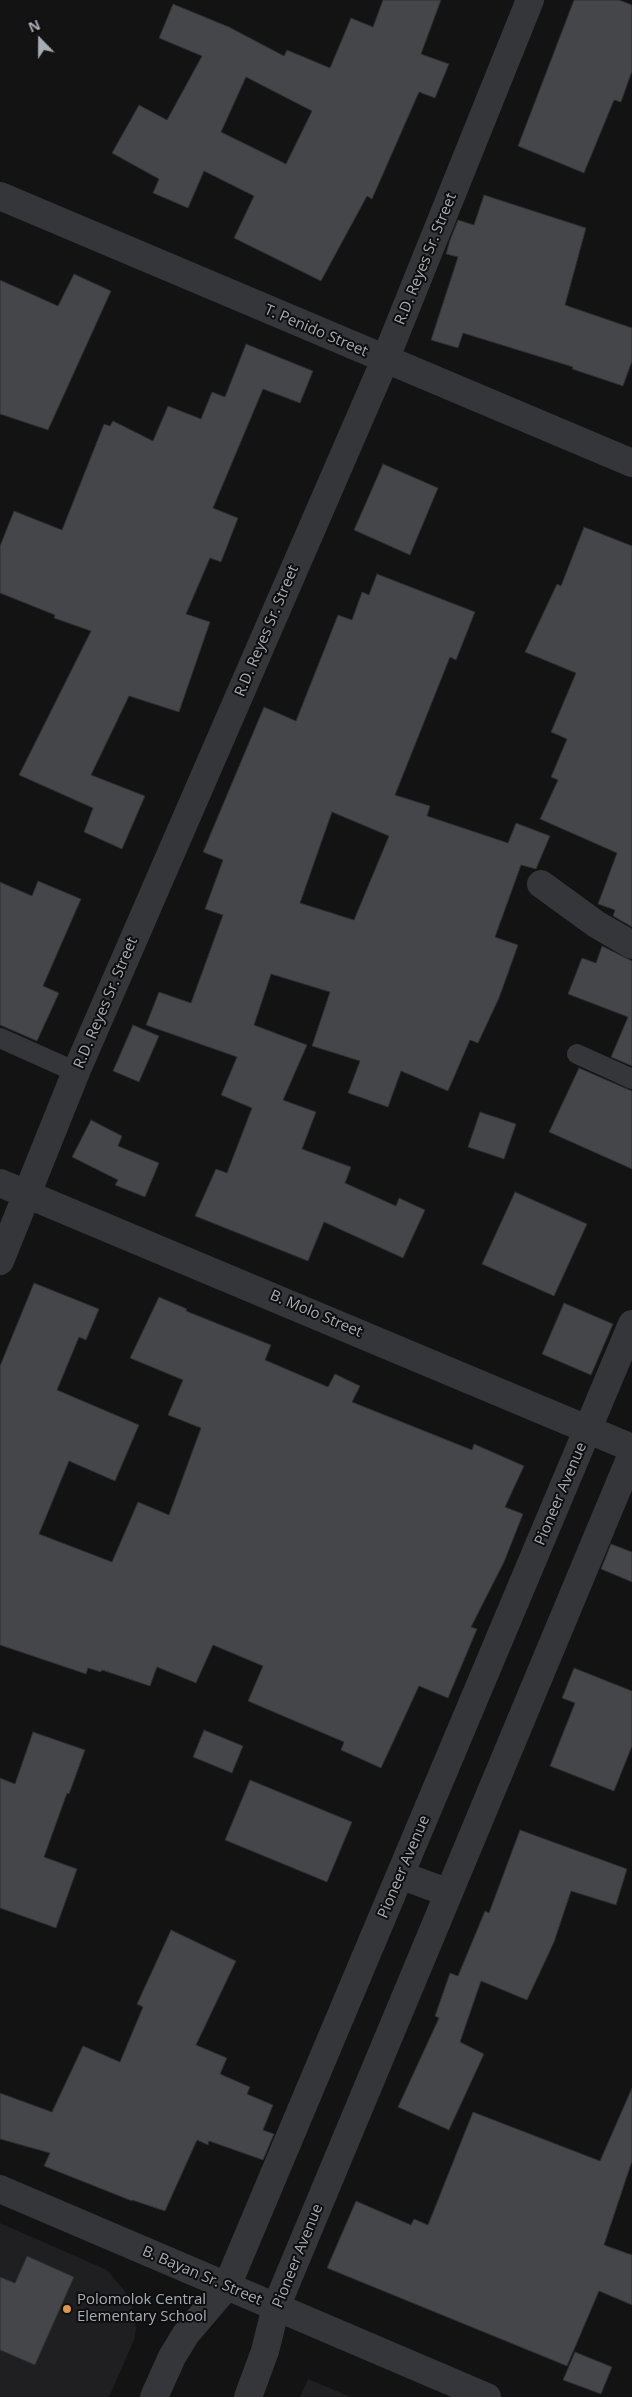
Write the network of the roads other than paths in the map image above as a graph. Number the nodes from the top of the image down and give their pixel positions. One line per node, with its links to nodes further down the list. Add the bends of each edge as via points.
1 (530, 0): 3 (street, R.D. Reyes Sr. Street)
2 (0, 196): 3 (street, T. Penido Street)
3 (385, 360): 4 (street, T. Penido Street); 9 (street, R.D. Reyes Sr. Street)
4 (632, 464)
5 (541, 884): 6 (street, via 596,924)
6 (632, 945)
7 (0, 1038): 9 (lane)
8 (577, 1054): 10 (lane)
9 (76, 1072): 12 (street, R.D. Reyes Sr. Street)
10 (632, 1080)
11 (0, 1183): 12 (street, B. Molo Street)
12 (29, 1194): 13 (street, R.D. Reyes Sr. Street); 15 (street, B. Molo Street)
13 (0, 1261)
14 (632, 1324): 15 (street, Pioneer Avenue)
15 (588, 1428): 16 (street, B. Molo Street); 18 (street, Pioneer Avenue)
16 (632, 1448)
17 (632, 1454): 19 (street, Pioneer Avenue)
18 (400, 1875): 19 (street); 21 (street, Pioneer Avenue)
19 (449, 1893): 22 (street, Pioneer Avenue)
20 (0, 2189): 21 (street, B. Bayan Sr. Street)
21 (227, 2286): 22 (street, B. Bayan Sr. Street); 23 (street, Pioneer Avenue, via 186,2334)
22 (276, 2307): 24 (street, Pioneer Avenue, via 265,2351); 25 (street, B. Bayan Sr. Street)
23 (154, 2397)
24 (248, 2397)
25 (487, 2397)

